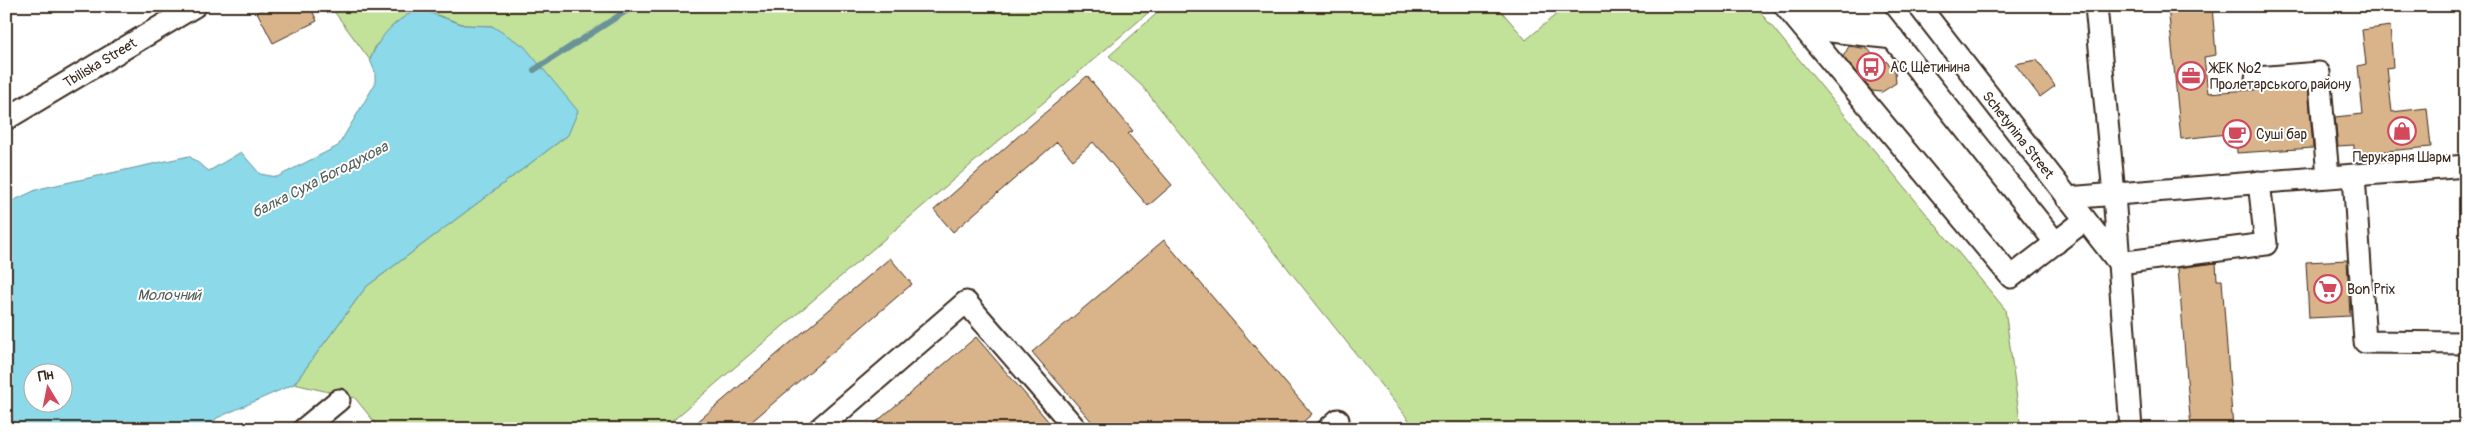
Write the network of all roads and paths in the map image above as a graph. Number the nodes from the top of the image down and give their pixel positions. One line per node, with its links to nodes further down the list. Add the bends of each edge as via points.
1 (195, 6): 9 (street, Tbiliska Street)
2 (1919, 6): 15 (street, Schetynina Street)
3 (2096, 6): 14 (street)
4 (1786, 8): 5 (street); 6 (street)
5 (1872, 12): 7 (street)
6 (1804, 28): 7 (street); 17 (street, via 2012,277)
7 (1893, 38): 17 (street)
8 (2256, 78): 12 (street, via 2320,74)
9 (6, 119)
10 (2466, 166): 11 (street)
11 (2354, 175): 12 (street); 19 (street, via 2365,342)
12 (2328, 176): 13 (street)
13 (2259, 182): 14 (street); 18 (street, via 2266,244)
14 (2114, 194): 15 (street); 18 (street)
15 (2067, 198): 16 (street, Schetynina Street)
16 (2085, 220): 17 (street); 18 (street, Schetynina Street)
17 (2056, 242)
18 (2119, 263): 24 (street)
19 (2466, 343)
20 (339, 400): 21 (street)
21 (304, 429)
22 (819, 429): 23 (street, via 966,302)
23 (1076, 429)
24 (2131, 429)

